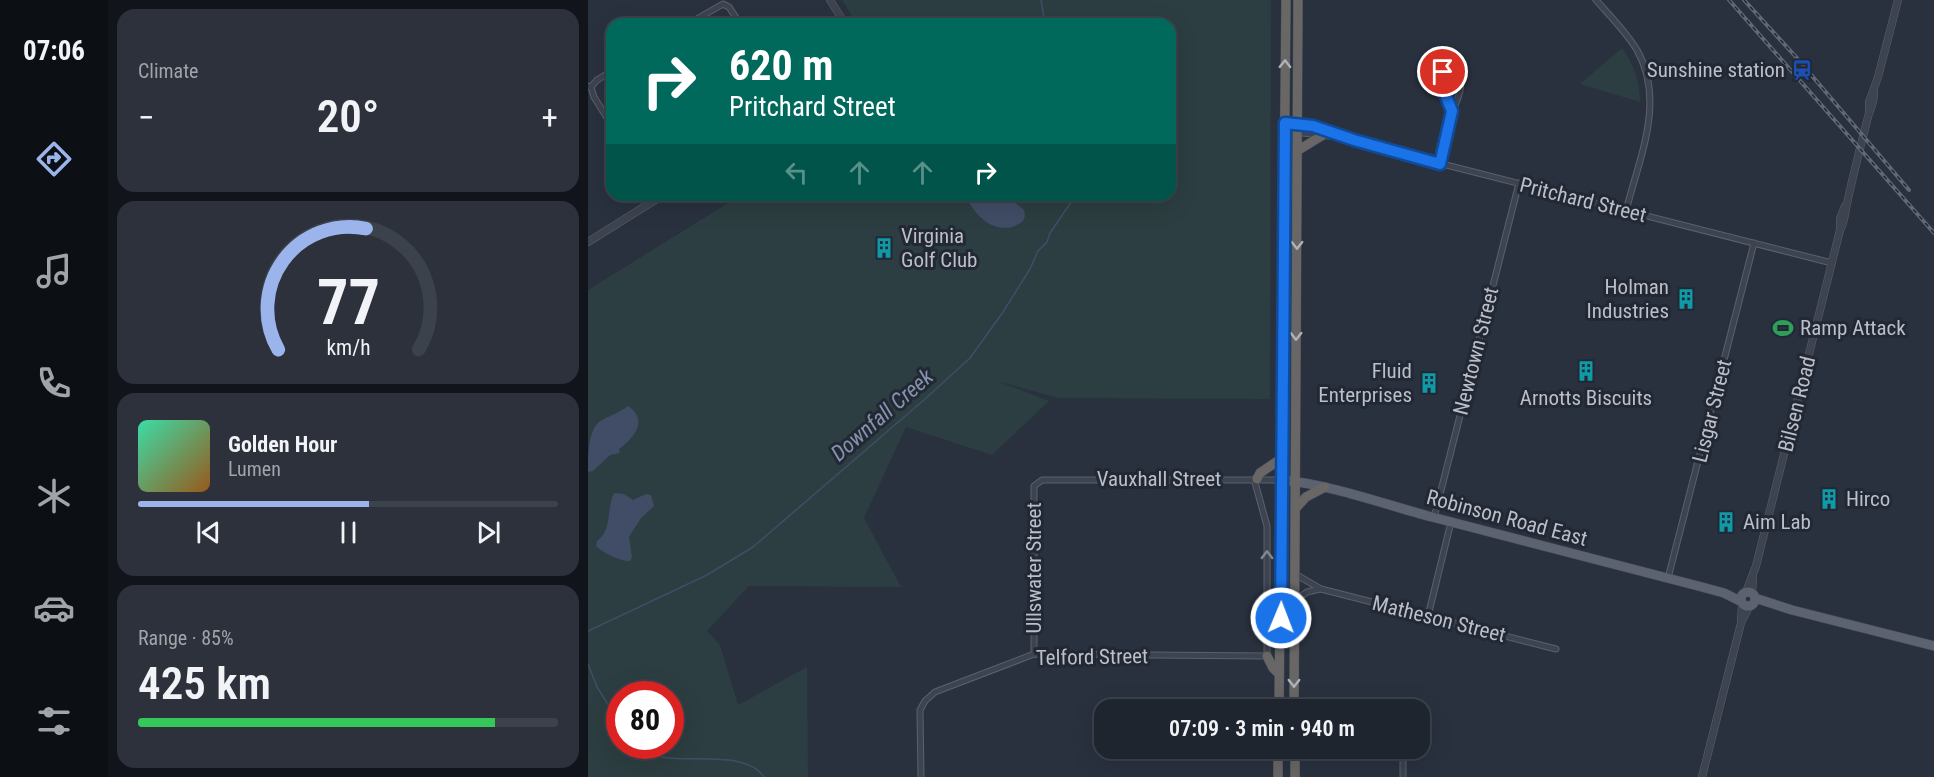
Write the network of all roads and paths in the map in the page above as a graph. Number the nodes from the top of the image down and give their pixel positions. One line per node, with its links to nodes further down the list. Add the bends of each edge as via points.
1 (830, 0): 8 (street)
2 (1286, 0): 13 (highway, one-way to 2)
3 (1298, 0): 14 (highway)
4 (1596, 0): 21 (street, via 1636,48 1649,85 1648,126)
5 (1898, 0): 24 (street, Bilsen Road)
6 (698, 18): 7 (street, via 724,4)
7 (736, 18)
8 (841, 18)
9 (606, 75): 10 (street)
10 (590, 87): 12 (street)
11 (1452, 111): 11 (street, via 1440,82 1443,72 1450,70 1459,73 1461,80); 18 (street)
12 (606, 116)
13 (1285, 127): 14 (street, Pritchard Street); 25 (highway)
14 (1297, 128): 15 (street, Pritchard Street, via 1313,126); 16 (street, Pritchard Street); 17 (highway)
15 (1335, 134): 16 (street, Pritchard Street); 18 (street, Pritchard Street)
16 (1323, 135): 17 (highway)
17 (1298, 151): 29 (highway, one-way to 29)
18 (1440, 164): 19 (street, Pritchard Street)
19 (1519, 183): 21 (street, Pritchard Street); 32 (street, Newtown Street)
20 (651, 201): 22 (street)
21 (1626, 211): 23 (street, Pritchard Street)
22 (588, 241)
23 (1754, 243): 24 (street, Pritchard Street); 35 (street, Lisgar Street)
24 (1832, 263): 37 (street, Bilsen Road)
25 (1282, 458): 26 (highway); 27 (highway)
26 (1256, 479): 27 (street, Vauxhall Street); 28 (street, Vauxhall Street); 43 (street, one-way to 26, via 1267,526)
27 (1282, 480): 29 (main road, Robinson Road East); 44 (highway)
28 (1037, 482): 42 (street, Ullswater Street)
29 (1295, 482): 30 (main road, Robinson Road East); 31 (highway)
30 (1325, 487): 31 (highway, via 1306,497); 32 (main road, Robinson Road East)
31 (1295, 509): 34 (highway)
32 (1434, 518): 33 (main road, Robinson Road East)
33 (1451, 522): 35 (main road, Robinson Road East); 39 (street)
34 (1294, 574): 36 (street, Matheson Street); 38 (highway)
35 (1668, 578): 37 (main road, Robinson Road East)
36 (1322, 589): 38 (street, via 1307,592); 39 (street, Matheson Street)
37 (1748, 599): 40 (main road, Robinson Road East); 54 (street, Bilsen Road)
38 (1294, 601): 46 (highway, one-way to 46)
39 (1428, 616): 41 (street, Matheson Street)
40 (1934, 646)
41 (1556, 649)
42 (1034, 654): 43 (street, Telford Street); 50 (street, Telford Street, via 936,692 925,701 920,710)
43 (1268, 656): 44 (highway)
44 (1279, 674): 45 (highway)
45 (1279, 699)
46 (1294, 699)
47 (1278, 759): 51 (highway)
48 (1295, 759): 52 (highway)
49 (1403, 759): 53 (street)
50 (921, 777)
51 (1278, 777)
52 (1294, 777)
53 (1403, 777)
54 (1702, 777)

